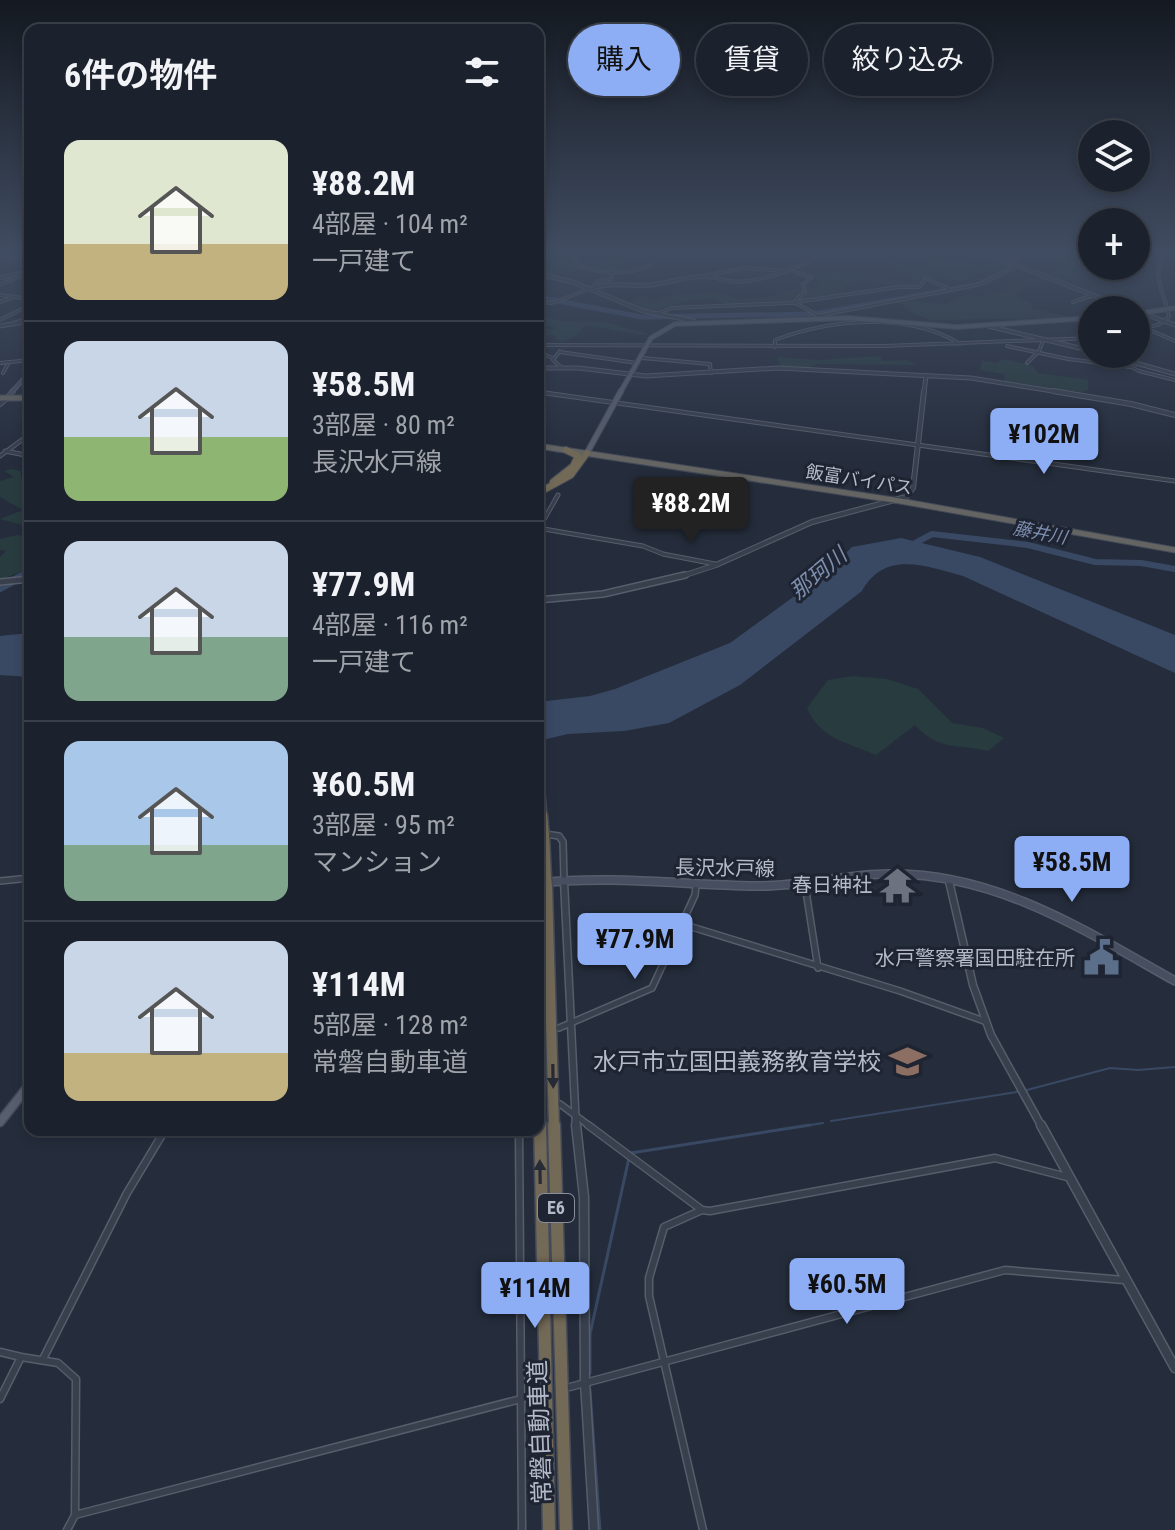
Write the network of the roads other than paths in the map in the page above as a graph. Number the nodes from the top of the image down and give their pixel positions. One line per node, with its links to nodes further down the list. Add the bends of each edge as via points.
1 (689, 322): 14 (main road, via 659,331)
2 (882, 322): 4 (main road)
3 (1035, 322): 4 (main road)
4 (988, 326): 7 (street)
5 (1150, 331): 9 (street)
6 (1043, 341): 7 (street); 12 (street); 18 (street)
7 (1052, 341): 8 (street); 16 (street)
8 (1078, 341)
9 (1175, 341)
10 (544, 345): 11 (street)
11 (563, 345): 14 (street); 17 (street)
12 (1001, 345): 13 (street); 18 (street)
13 (962, 346): 15 (street); 15 (street, via 928,329 864,323 789,334 775,340)
14 (647, 348): 15 (street); 22 (main road)
15 (775, 348)
16 (1078, 348)
17 (560, 352): 20 (street); 22 (street)
18 (1038, 352): 21 (street); 26 (street)
19 (544, 354): 20 (street)
20 (553, 358): 29 (street)
21 (1078, 358)
22 (640, 360): 32 (street, via 710,364); 34 (main road)
23 (24, 361): 24 (street)
24 (9, 362): 25 (street); 31 (street)
25 (0, 363)
26 (1027, 363)
27 (1150, 367): 33 (street)
28 (544, 368): 29 (street)
29 (562, 368): 34 (street)
30 (1134, 368): 37 (street)
31 (3, 373)
32 (711, 373): 34 (street); 35 (street, via 778,368)
33 (1175, 374)
34 (632, 375): 42 (main road)
35 (926, 376): 44 (street, via 979,379); 46 (street)
36 (24, 380): 40 (main road)
37 (1175, 380)
38 (544, 393): 42 (street)
39 (0, 398): 40 (highway)
40 (7, 398): 41 (highway); 43 (street)
41 (24, 398)
42 (617, 403): 46 (street); 50 (main road)
43 (0, 404)
44 (1175, 415)
45 (24, 438): 49 (street)
46 (916, 445): 54 (street); 58 (street, via 913,488)
47 (544, 447): 48 (highway, 飯富バイパス)
48 (566, 450): 50 (highway, 飯富バイパス); 53 (highway, via 578,456)
49 (5, 451): 51 (street); 52 (street)
50 (587, 453): 53 (highway); 56 (highway, via 571,475); 58 (highway, 飯富バイパス)
51 (24, 455)
52 (0, 456)
53 (574, 465): 55 (highway)
54 (1175, 481)
55 (544, 487)
56 (544, 488)
57 (558, 495): 59 (street)
58 (900, 501): 61 (highway, 飯富バイパス); 62 (street, via 812,522)
59 (544, 518)
60 (544, 529): 62 (street)
61 (1175, 550)
62 (716, 565): 65 (street, via 635,589)
63 (24, 580): 64 (street)
64 (0, 582)
65 (544, 599)
66 (544, 834): 68 (street, via 559,836 563,842)
67 (24, 879): 69 (street)
68 (564, 880): 71 (main road, 長沢水戸線); 72 (main road, 長沢水戸線); 78 (street)
69 (0, 881)
70 (949, 881): 73 (main road, 長沢水戸線, via 892,874); 76 (main road, 長沢水戸線, via 1040,905); 77 (street)
71 (544, 882): 104 (highway, 常磐自動車道 / E6, one-way to 104)
72 (697, 884): 73 (main road, 長沢水戸線); 74 (street)
73 (805, 885): 75 (street)
74 (682, 924): 75 (street); 78 (street, via 652,988)
75 (818, 968): 77 (street)
76 (1175, 981)
77 (985, 1022): 87 (street)
78 (572, 1023): 79 (street); 82 (street)
79 (559, 1028)
80 (24, 1092): 83 (main road)
81 (560, 1104): 82 (street)
82 (575, 1115): 88 (street); 95 (street, via 584,1197)
83 (0, 1122)
84 (161, 1136): 92 (street)
85 (519, 1136): 99 (street)
86 (541, 1136): 103 (highway, 常磐自動車道 / E6, one-way to 86)
87 (1071, 1178): 88 (street, via 995,1158); 89 (street)
88 (702, 1210): 93 (street, via 670,1222 661,1232 649,1278)
89 (1125, 1280): 93 (street, via 1005,1270); 94 (street)
90 (0, 1352): 91 (street)
91 (21, 1357): 92 (street); 98 (street)
92 (43, 1359): 100 (street, via 58,1363 76,1379)
93 (665, 1359): 95 (street); 106 (street)
94 (1175, 1368)
95 (585, 1382): 96 (street); 105 (street)
96 (570, 1387)
97 (536, 1395): 99 (street)
98 (0, 1399)
99 (520, 1399): 100 (street); 102 (street)
100 (75, 1515): 101 (street)
101 (67, 1530)
102 (522, 1530)
103 (549, 1530)
104 (566, 1530)
105 (594, 1530)
106 (703, 1530)

